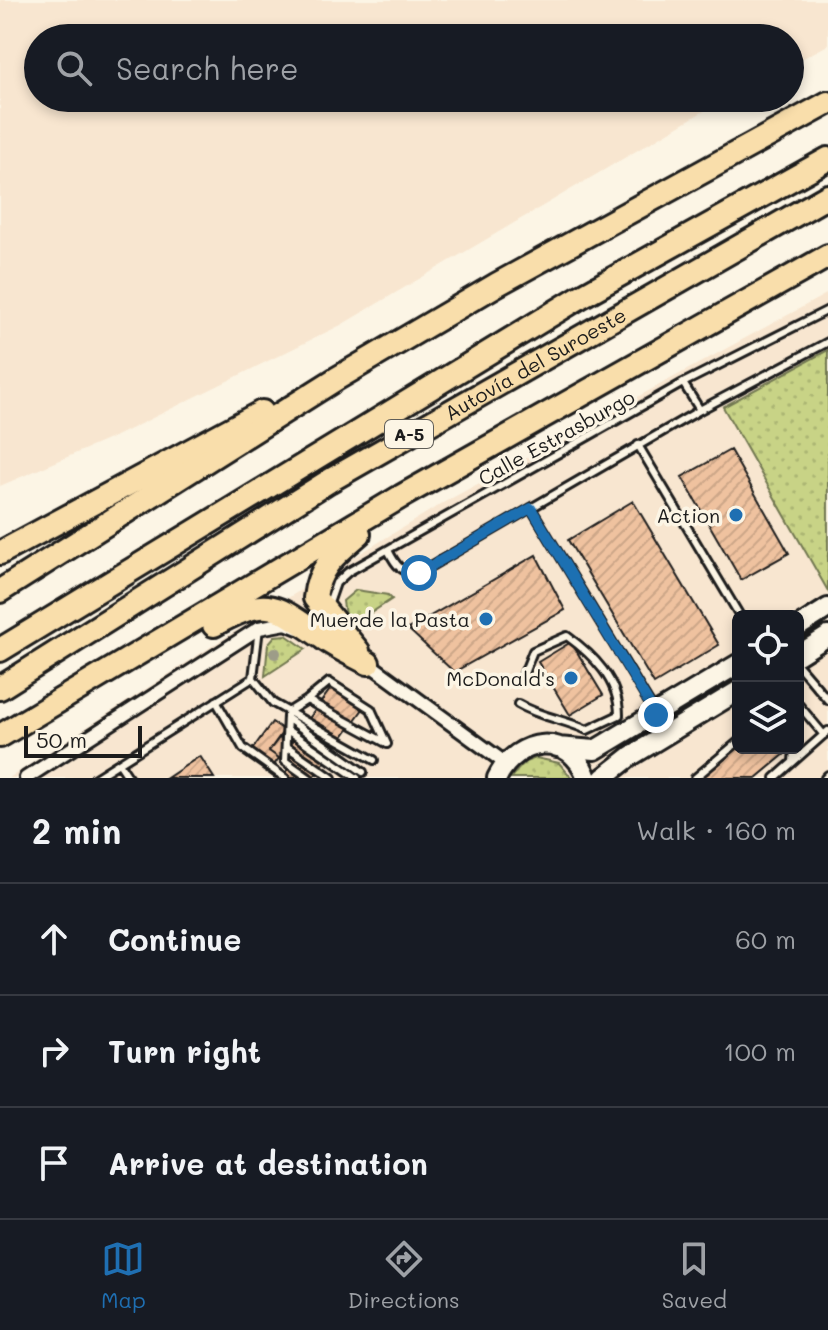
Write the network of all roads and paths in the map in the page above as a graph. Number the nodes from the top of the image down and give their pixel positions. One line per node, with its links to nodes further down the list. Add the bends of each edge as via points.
1 (828, 103): 7 (highway)
2 (828, 159): 22 (highway, Autovía del Suroeste / A-5, via 580,297)
3 (828, 196): 30 (highway, Autovía del Suroeste / A-5, via 329,481)
4 (828, 256): 11 (highway)
5 (828, 310): 8 (lane, Calle Estrasburgo)
6 (828, 342): 9 (lane)
7 (336, 379): 14 (highway, via 223,430); 15 (highway)
8 (683, 383): 9 (lane); 13 (lane, Calle Estrasburgo)
9 (700, 410): 10 (lane)
10 (638, 445): 12 (lane); 17 (lane)
11 (402, 496): 20 (highway, via 326,563 315,598); 26 (highway)
12 (531, 508): 13 (lane, via 419,573 406,573 395,565); 38 (lane)
13 (388, 550): 20 (lane, Calle Estrasburgo, via 336,583)
14 (0, 553)
15 (0, 591)
16 (828, 608): 18 (street)
17 (736, 610)
18 (804, 623)
19 (259, 628): 20 (street, via 286,623); 29 (lane); 51 (street)
20 (325, 628): 24 (highway); 26 (highway, via 291,613 249,608 173,648)
21 (828, 636): 23 (street)
22 (0, 650)
23 (804, 651)
24 (368, 663): 49 (street)
25 (732, 668): 38 (street)
26 (115, 669): 41 (highway)
27 (804, 672): 33 (lane)
28 (523, 676): 35 (lane, via 533,651 567,636 594,657 619,698 619,715 587,730 561,718 537,716)
29 (253, 678): 34 (lane); 37 (lane)
30 (0, 688)
31 (732, 695): 59 (street)
32 (307, 700): 32 (lane, via 387,744 371,709 329,682); 37 (lane)
33 (828, 700)
34 (216, 701): 48 (lane); 54 (lane, via 243,748)
35 (518, 704)
36 (804, 710): 40 (lane)
37 (287, 715): 39 (lane); 46 (lane); 50 (lane)
38 (656, 715): 43 (street, via 595,750)
39 (287, 730): 42 (lane); 57 (lane)
40 (826, 733): 47 (lane)
41 (0, 736)
42 (286, 746): 55 (lane, via 285,761); 56 (lane)
43 (557, 747): 49 (street, via 528,747); 58 (street, via 579,762)
44 (732, 747): 60 (lane)
45 (794, 754): 47 (lane)
46 (374, 760)
47 (793, 762): 61 (lane)
48 (119, 763): 52 (lane); 53 (lane)
49 (501, 770)
50 (363, 772)
51 (26, 778)
52 (95, 778)
53 (129, 778)
54 (285, 778)
55 (309, 778)
56 (332, 778)
57 (357, 778)
58 (587, 778)
59 (603, 778)
60 (695, 778)
61 (775, 778)

